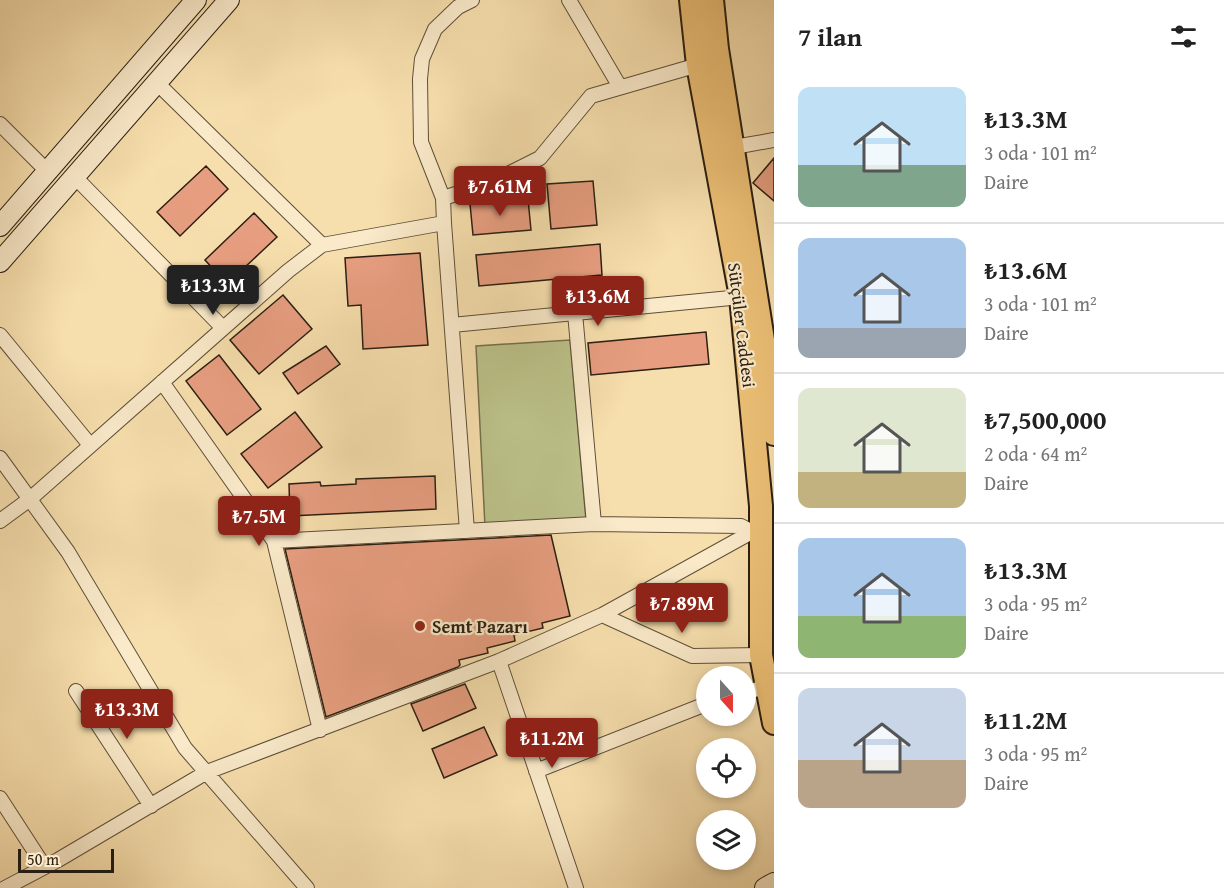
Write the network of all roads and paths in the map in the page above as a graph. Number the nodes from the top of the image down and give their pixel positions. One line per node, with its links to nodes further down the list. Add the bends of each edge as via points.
1 (196, 0): 13 (main road)
2 (229, 0): 8 (main road)
3 (472, 0): 15 (street, via 458,7 435,29 422,59 421,142)
4 (568, 0): 9 (street)
5 (691, 0): 7 (main road, Sütçüler Caddesi)
6 (711, 0): 12 (main road, Sütçüler Caddesi)
7 (698, 65): 9 (street); 20 (main road, Sütçüler Caddesi)
8 (156, 81): 14 (main road); 18 (street)
9 (620, 87): 15 (street, via 591,96 540,158 488,184)
10 (0, 124): 13 (street)
11 (774, 140): 12 (street)
12 (734, 147): 25 (main road, Sütçüler Caddesi)
13 (48, 172): 17 (main road)
14 (75, 177): 19 (main road); 23 (street)
15 (443, 198): 16 (street)
16 (444, 223): 18 (street); 22 (street)
17 (0, 226)
18 (322, 245): 23 (street)
19 (0, 262)
20 (741, 297): 21 (street); 34 (main road, Sütçüler Caddesi)
21 (575, 313): 22 (street); 32 (street)
22 (452, 325): 33 (street)
23 (223, 328): 26 (street)
24 (0, 335): 28 (street)
25 (768, 338): 27 (main road, Sütçüler Caddesi)
26 (162, 382): 28 (street); 35 (street)
27 (774, 434)
28 (90, 446): 30 (street)
29 (0, 458): 30 (street)
30 (30, 499): 31 (street); 45 (street, via 68,552 185,748)
31 (0, 521)
32 (594, 524): 33 (street); 34 (street, via 741,525)
33 (467, 531): 35 (street)
34 (757, 531): 36 (street); 37 (main road, Sütçüler Caddesi)
35 (274, 541): 43 (street)
36 (602, 615): 37 (street, via 692,656); 38 (street)
37 (761, 655): 39 (main road, Sütçüler Caddesi)
38 (499, 661): 43 (street); 44 (street)
39 (756, 689): 42 (main road, Sütçüler Caddesi)
40 (76, 691): 47 (street)
41 (696, 708): 44 (street)
42 (774, 723)
43 (320, 730): 45 (street)
44 (536, 771): 52 (street)
45 (207, 772): 47 (street); 51 (street)
46 (0, 798): 48 (street)
47 (151, 806): 48 (street)
48 (44, 866): 50 (street)
49 (774, 883): 53 (main road)
50 (5, 888)
51 (307, 888)
52 (576, 888)
53 (765, 888)

